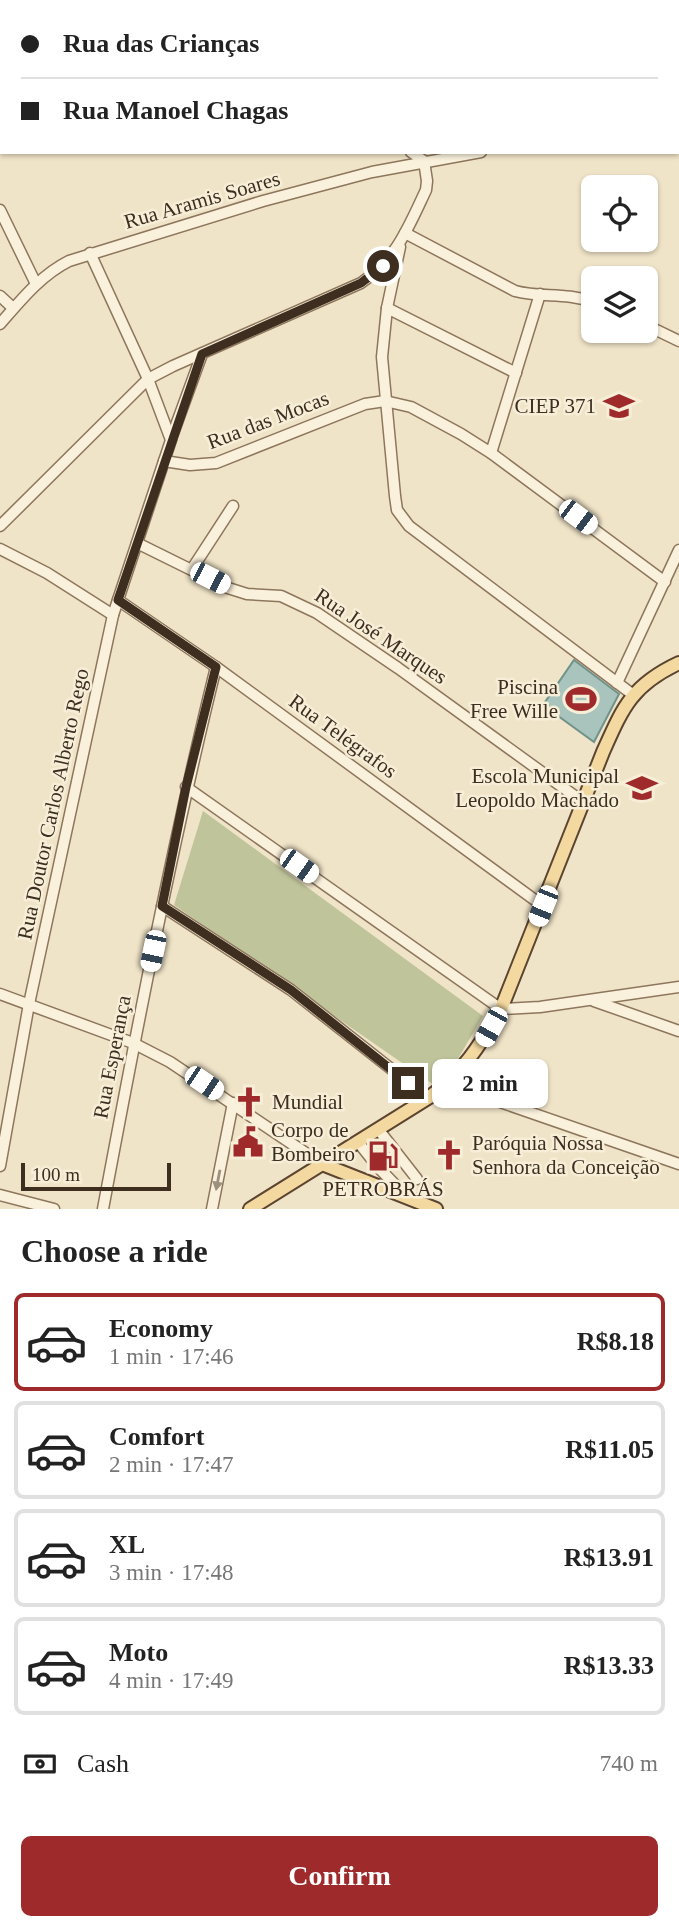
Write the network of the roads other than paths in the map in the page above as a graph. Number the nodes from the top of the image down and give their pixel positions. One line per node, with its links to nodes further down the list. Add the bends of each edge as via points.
1 (414, 154): 3 (street)
2 (468, 154): 3 (street, Rua Aramis Soares)
3 (424, 161): 7 (street, via 426,190); 8 (street, Rua Aramis Soares, via 264,201)
4 (0, 210): 5 (street)
5 (8, 225): 6 (street); 9 (street)
6 (0, 236)
7 (403, 238): 10 (street, via 515,291); 13 (street); 18 (street, via 383,266 361,283)
8 (90, 253): 9 (street, Rua Aramis Soares, via 53,269); 20 (street)
9 (36, 284): 14 (street, Rua Aramis Soares)
10 (540, 294): 12 (street); 19 (street)
11 (0, 296): 14 (street)
12 (581, 299)
13 (387, 307): 19 (street); 21 (street, via 382,357)
14 (13, 308): 15 (street, Rua Aramis Soares)
15 (0, 324)
16 (658, 331): 17 (street)
17 (679, 341)
18 (202, 354): 20 (street); 22 (street, Rua Doutor Carlos Alberto Rego)
19 (516, 373): 23 (street)
20 (148, 379): 22 (street); 26 (street)
21 (385, 401): 23 (street, via 429,415); 24 (street, Rua das Mocas, via 345,411 216,463); 36 (street, via 395,496 402,519)
22 (171, 440): 24 (street, Rua Doutor Carlos Alberto Rego)
23 (491, 453): 31 (street)
24 (164, 461): 27 (street, Rua Doutor Carlos Alberto Rego)
25 (233, 506): 30 (street)
26 (0, 526)
27 (137, 544): 30 (street, Rua José Marques); 32 (street, Rua Doutor Carlos Alberto Rego)
28 (0, 549): 33 (street)
29 (679, 550): 31 (street)
30 (192, 569): 39 (street, Rua José Marques, via 239,592 281,596 317,613)
31 (665, 582): 36 (street)
32 (118, 600): 33 (street, Rua Doutor Carlos Alberto Rego); 35 (street, Rua Telégrafos)
33 (113, 615): 46 (street, Rua Doutor Carlos Alberto Rego)
34 (679, 663): 37 (main road)
35 (216, 667): 38 (street, Rua Esperança); 41 (street, Rua Telégrafos)
36 (617, 683): 37 (street)
37 (632, 694): 39 (main road)
38 (186, 787): 40 (street, Rua Esperança); 47 (street)
39 (583, 802): 41 (main road)
40 (162, 906): 50 (street, Rua Esperança); 52 (street, via 291,990)
41 (543, 906): 47 (main road)
42 (679, 987): 43 (street)
43 (643, 992): 45 (street); 48 (street, via 635,1006)
44 (0, 994): 46 (street)
45 (591, 1000): 47 (street); 48 (street)
46 (29, 1004): 50 (street); 58 (street, Rua Doutor Carlos Alberto Rego)
47 (501, 1009): 51 (main road, via 481,1045)
48 (636, 1016): 49 (street)
49 (679, 1031)
50 (133, 1043): 53 (street); 63 (street, Rua Esperança)
51 (448, 1084): 52 (main road); 57 (street)
52 (428, 1098): 54 (main road)
53 (233, 1103): 56 (street); 64 (street, one-way to 64)
54 (378, 1129): 55 (main road); 59 (street)
55 (358, 1142): 56 (main road); 61 (street)
56 (323, 1164): 61 (main road); 65 (main road)
57 (679, 1164)
58 (0, 1166)
59 (417, 1179)
60 (0, 1195): 62 (street)
61 (411, 1200): 66 (main road)
62 (47, 1208)
63 (103, 1209)
64 (212, 1209)
65 (250, 1209)
66 (436, 1209)

